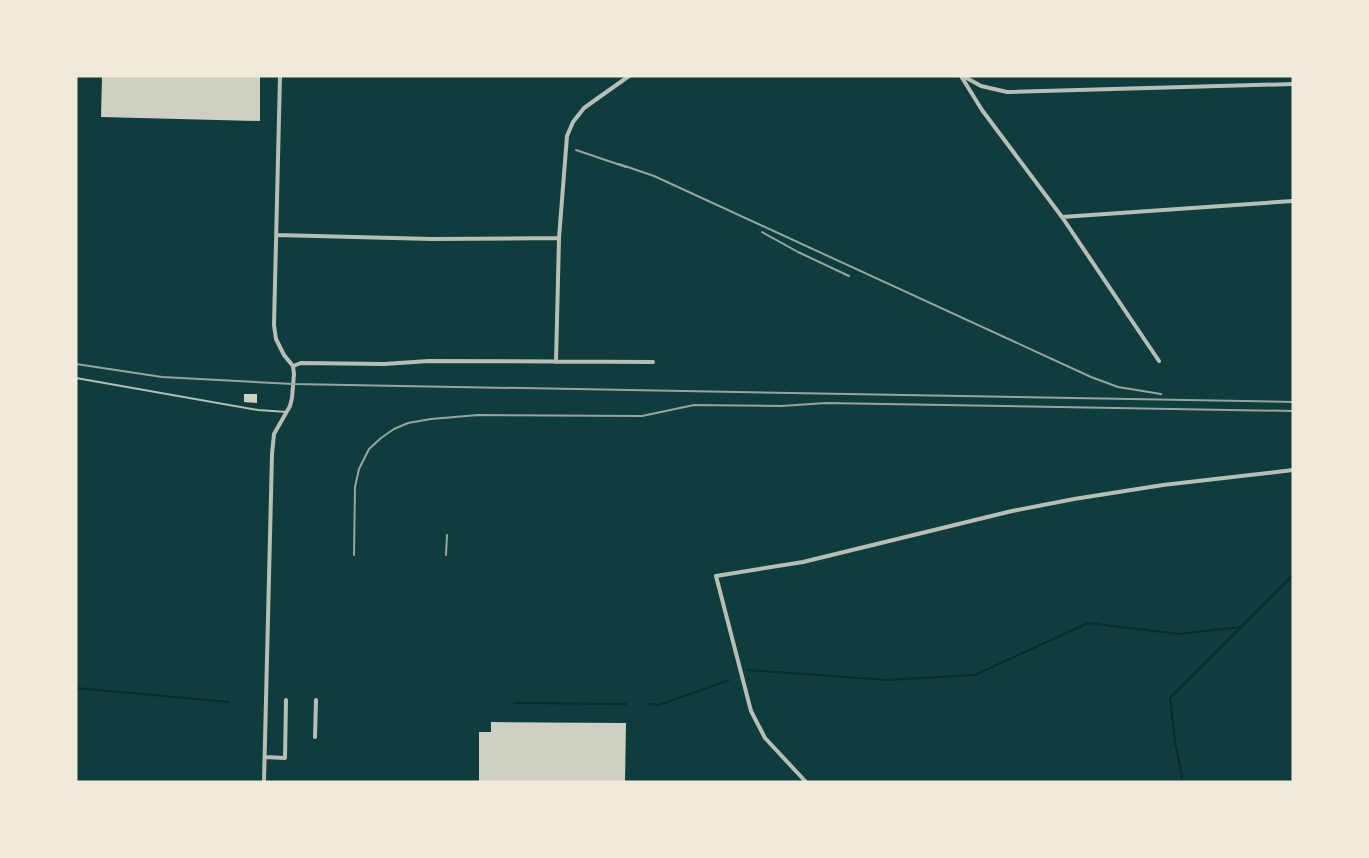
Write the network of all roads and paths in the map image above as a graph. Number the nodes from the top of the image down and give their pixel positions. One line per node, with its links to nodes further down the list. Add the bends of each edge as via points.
1 (280, 76): 7 (street)
2 (629, 76): 8 (street, via 584,108 566,136)
3 (962, 76): 4 (street, via 981,86 1015,93); 6 (street, via 982,110)
4 (1293, 84)
5 (1293, 202): 6 (street)
6 (1062, 217): 9 (street)
7 (277, 235): 8 (street); 12 (street, via 274,325 276,339)
8 (559, 238): 10 (street)
9 (1159, 360)
10 (556, 362): 11 (street); 12 (street, via 429,361 301,363)
11 (653, 362)
12 (293, 366): 14 (street, via 292,398)
13 (76, 378): 14 (lane, via 258,410)
14 (287, 412): 19 (street, via 274,434 272,454)
15 (1293, 470): 21 (street, via 1081,497 802,562 716,576 751,711 766,738)
16 (286, 700): 19 (street, via 286,758)
17 (316, 700): 18 (street)
18 (315, 737)
19 (264, 757): 20 (street)
20 (264, 782)
21 (806, 782)

